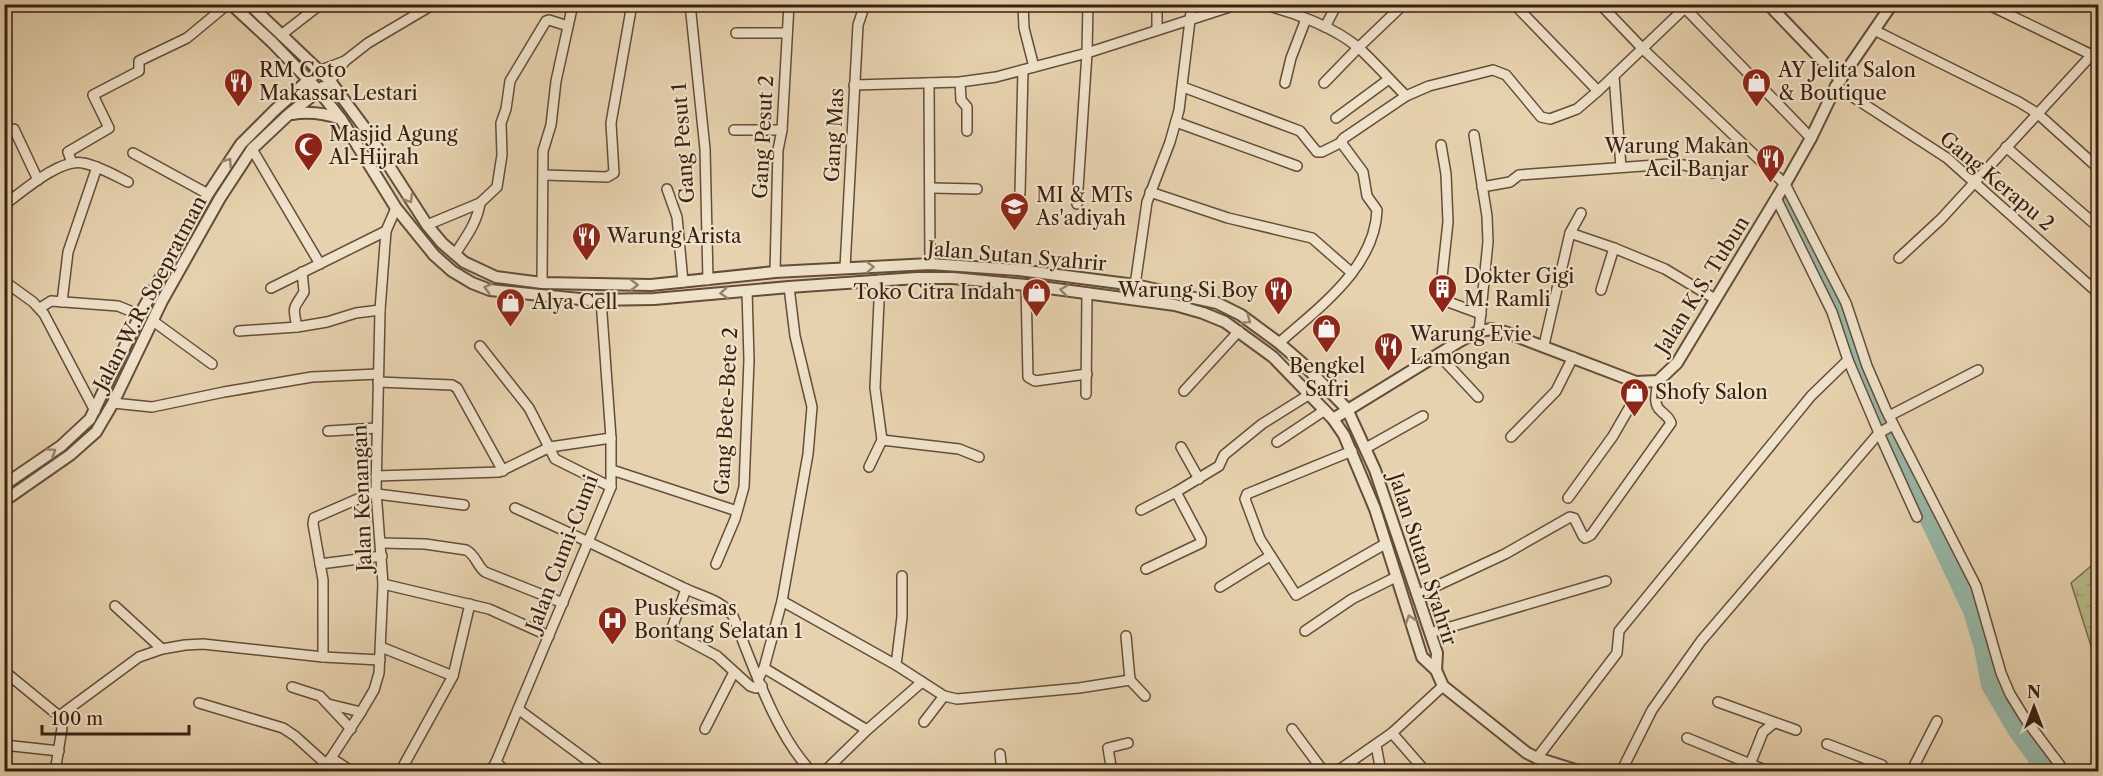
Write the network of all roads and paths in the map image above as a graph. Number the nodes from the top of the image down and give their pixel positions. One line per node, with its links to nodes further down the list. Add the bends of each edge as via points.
1 (230, 4): 45 (street, Jalan Sutan Syahrir); 73 (street, via 187,38 139,61 140,71 93,95 109,128 68,152)
2 (249, 4): 34 (street, Jalan Sutan Syahrir)
3 (321, 4): 34 (street)
4 (434, 4): 39 (street)
5 (573, 4): 28 (street)
6 (632, 4): 79 (street, via 611,123 614,173 607,177)
7 (690, 4): 113 (street, Gang Pesut 1, via 705,149)
8 (789, 4): 33 (street, Gang Pesut 2)
9 (865, 4): 52 (street, Gang Mas, via 858,25)
10 (1023, 4): 40 (street, via 1024,28)
11 (1088, 4): 38 (street)
12 (1157, 4): 30 (street)
13 (1192, 4): 26 (street)
14 (1239, 4): 26 (street)
15 (1261, 4): 25 (street)
16 (1300, 4): 25 (street)
17 (1337, 4): 29 (street)
18 (1404, 4): 35 (street)
19 (1514, 4): 55 (street)
20 (1600, 4): 36 (street)
21 (1768, 4): 51 (street)
22 (1892, 4): 31 (street, Jalan K.S. Tubun)
23 (1987, 4): 37 (street)
24 (1685, 6): 36 (street); 67 (street)
25 (1295, 15): 27 (street)
26 (1192, 19): 30 (street); 53 (street)
27 (1306, 19): 29 (street); 49 (street, via 1290,58)
28 (568, 26): 79 (street, via 543,151); 92 (street, via 546,21 510,81 501,123 500,179 495,190)
29 (1325, 27): 35 (street)
30 (1157, 29): 38 (street)
31 (1874, 30): 51 (street, Jalan K.S. Tubun); 57 (street)
32 (736, 33): 33 (street)
33 (787, 33): 63 (street, Gang Pesut 2)
34 (281, 35): 41 (street, Jalan Sutan Syahrir)
35 (1358, 48): 44 (street); 50 (street)
36 (1643, 49): 43 (street); 83 (street)
37 (2095, 51): 57 (street)
38 (1087, 53): 40 (street); 93 (street)
39 (345, 61): 41 (street); 46 (street)
40 (1034, 67): 42 (street)
41 (321, 70): 45 (street, Jalan W.R. Soepratman); 46 (street, Jalan Sutan Syahrir)
42 (1023, 70): 47 (street); 89 (street)
43 (1614, 76): 55 (street); 75 (street)
44 (1389, 79): 56 (street); 59 (street)
45 (308, 80): 54 (street, Jalan Sutan Syahrir); 90 (street, Jalan W.R. Soepratman, one-way to 45, via 241,144)
46 (330, 81): 54 (street, Jalan W.R. Soepratman); 97 (street, Jalan Sutan Syahrir, one-way to 97)
47 (960, 82): 48 (street); 64 (street, via 961,100 967,107)
48 (929, 83): 52 (street); 85 (street)
49 (1285, 83)
50 (1324, 83)
51 (1838, 83): 67 (street, Jalan K.S. Tubun); 82 (street, Gang Kerapu 2, via 1947,158)
52 (854, 85): 106 (street, Gang Mas)
53 (1183, 87): 61 (street); 68 (street, via 1300,132 1317,152)
54 (319, 91): 58 (street, Jalan W.R. Soepratman); 60 (street, Jalan Sutan Syahrir)
55 (1598, 91): 56 (street, via 1577,109 1550,119 1538,114 1498,70 1429,86)
56 (1406, 96): 68 (street)
57 (2037, 113): 70 (street); 77 (street)
58 (288, 115): 60 (street, via 306,112); 71 (street, Jalan W.R. Soepratman)
59 (1336, 118)
60 (341, 119): 95 (street, Jalan Sutan Syahrir)
61 (1176, 122): 74 (street); 88 (street)
62 (734, 130): 63 (street)
63 (782, 130): 110 (street, Gang Pesut 2, via 778,150)
64 (967, 131)
65 (4, 135): 80 (street, via 14,129)
66 (1474, 135): 84 (street)
67 (1811, 138): 83 (street, Jalan K.S. Tubun)
68 (1342, 142): 111 (street, via 1364,174 1367,196 1377,210 1371,242)
69 (1442, 145): 133 (street, via 1448,222 1440,296)
70 (2006, 147): 82 (street); 98 (street)
71 (252, 149): 104 (street); 112 (street, Jalan W.R. Soepratman)
72 (133, 153): 90 (street)
73 (72, 163): 76 (street); 80 (street)
74 (1297, 166)
75 (1621, 167): 78 (street, via 1678,164); 84 (street, via 1519,175 1510,182)
76 (97, 168): 81 (street); 130 (street, via 68,252)
77 (2098, 168)
78 (1713, 173)
79 (544, 175): 117 (street)
80 (38, 180): 94 (street)
81 (128, 182)
82 (1975, 182): 103 (street); 127 (street, Gang Kerapu 2)
83 (1785, 184): 91 (street, Jalan K.S. Tubun); 162 (street, via 1846,303 1867,366)
84 (1482, 187): 133 (street, via 1488,242)
85 (931, 188): 87 (street); 105 (street)
86 (667, 189): 116 (street, via 678,217)
87 (977, 189)
88 (1150, 192): 111 (street, via 1228,218 1312,238); 121 (street)
89 (1020, 193)
90 (208, 194): 107 (street, Jalan W.R. Soepratman)
91 (1776, 198): 128 (street, Jalan K.S. Tubun); 145 (street, via 1832,312)
92 (480, 202): 97 (street); 102 (street, via 473,226)
93 (1077, 204)
94 (4, 205)
95 (396, 208): 99 (street, Jalan Kenangan); 129 (street, Jalan Sutan Syahrir, one-way to 95, via 490,290 472,283 434,255)
96 (1581, 213): 100 (street)
97 (427, 225): 102 (street, Jalan Sutan Syahrir)
98 (2098, 227)
99 (386, 231): 104 (street); 132 (street, Jalan Kenangan)
100 (1570, 233): 101 (street); 141 (street)
101 (1614, 248): 124 (street); 128 (street, via 1665,269)
102 (455, 254): 117 (street, Jalan Sutan Syahrir, via 496,277)
103 (1899, 258)
104 (320, 264): 109 (street)
105 (930, 264): 106 (street, Jalan Sutan Syahrir, one-way to 105); 108 (street, Jalan Sutan Syahrir)
106 (844, 268): 110 (street, Jalan Sutan Syahrir)
107 (164, 271): 112 (street); 134 (street, Jalan W.R. Soepratman)
108 (1027, 271): 120 (street); 121 (street, Jalan Sutan Syahrir)
109 (302, 272): 123 (street); 136 (street, via 304,292 294,312)
110 (776, 272): 113 (street, Jalan Sutan Syahrir)
111 (1352, 273): 140 (street)
112 (176, 277): 135 (street, Jalan W.R. Soepratman)
113 (708, 280): 116 (street, Jalan Sutan Syahrir)
114 (880, 280): 120 (street, Jalan Sutan Syahrir, via 953,278); 122 (street, Jalan Sutan Syahrir); 170 (street, via 875,388)
115 (4, 281): 131 (street)
116 (683, 282): 119 (street, Jalan Sutan Syahrir, one-way to 116)
117 (542, 283): 118 (street, Jalan Sutan Syahrir)
118 (590, 285): 119 (street, Jalan Sutan Syahrir); 129 (street)
119 (612, 285): 129 (street)
120 (1026, 285): 126 (street, Jalan Sutan Syahrir, one-way to 120); 148 (street, via 1028,377 1035,381)
121 (1136, 285): 140 (street, Jalan Sutan Syahrir, one-way to 140, via 1217,303)
122 (789, 287): 125 (street, Jalan Sutan Syahrir); 208 (street, via 795,336 812,407 808,454)
123 (271, 288)
124 (1601, 290)
125 (747, 291): 129 (street, Jalan Sutan Syahrir, one-way to 129); 191 (street, Gang Bete-Bete 2, via 749,360 744,487)
126 (1087, 293): 138 (street, Jalan Sutan Syahrir, via 1175,305 1203,313); 148 (street)
127 (2098, 293)
128 (1715, 299): 150 (street, Jalan K.S. Tubun, via 1677,363)
129 (601, 300): 169 (street, Jalan Cumi-Cumi)
130 (62, 302): 131 (street, via 48,302); 134 (street, via 118,306)
131 (40, 308): 159 (street)
132 (380, 310): 136 (street); 149 (street, Jalan Kenangan)
133 (1481, 314): 139 (street)
134 (140, 315): 159 (street, Jalan W.R. Soepratman)
135 (153, 321): 146 (street); 156 (street, Jalan W.R. Soepratman)
136 (297, 327): 137 (street)
137 (238, 331)
138 (1239, 331): 152 (street); 154 (street, Jalan Sutan Syahrir, via 1274,357)
139 (1479, 332): 141 (street, Jalan K.S. Tubun, via 1492,329); 143 (street)
140 (1279, 343): 157 (street, Jalan Sutan Syahrir)
141 (1544, 345): 144 (street, Jalan K.S. Tubun)
142 (480, 346): 172 (street, via 523,399)
143 (1438, 354): 155 (street); 157 (street)
144 (1573, 357): 151 (street, Jalan K.S. Tubun); 168 (street, via 1556,391)
145 (1848, 360): 167 (street); 257 (street, via 1811,396 1618,631 1617,653)
146 (212, 364)
147 (1978, 370): 162 (street)
148 (1087, 374): 153 (street)
149 (378, 378): 156 (street, via 312,377 152,407); 164 (street, Jalan Kenangan); 179 (street, via 457,388)
150 (1658, 381): 151 (street, Jalan K.S. Tubun); 207 (street, via 1655,404 1670,418 1670,425 1591,535 1585,538 1570,517 1505,554)
151 (1644, 382): 186 (street, via 1613,436)
152 (1184, 391)
153 (1086, 394)
154 (1310, 394): 158 (street, Jalan Sutan Syahrir); 181 (street, via 1262,424 1224,455 1219,466)
155 (1478, 397)
156 (113, 403): 166 (street, Jalan W.R. Soepratman)
157 (1347, 409): 161 (street); 174 (street, Jalan Sutan Syahrir)
158 (1325, 410): 161 (street, Jalan Sutan Syahrir); 171 (street)
159 (95, 411): 163 (street, Jalan W.R. Soepratman)
160 (1423, 416): 174 (street)
161 (1333, 419): 175 (street, Jalan Sutan Syahrir)
162 (1892, 422): 167 (street); 281 (street, via 1976,586 2010,694)
163 (86, 424): 166 (street); 182 (street, Jalan W.R. Soepratman, one-way to 163)
164 (377, 428): 165 (street); 180 (street, Jalan Kenangan)
165 (328, 431)
166 (96, 432): 187 (street, Jalan W.R. Soepratman)
167 (1880, 432): 192 (street); 277 (street, via 1701,641 1652,710)
168 (1511, 437)
169 (611, 438): 172 (street); 178 (street, Jalan Cumi-Cumi)
170 (882, 440): 176 (street, via 959,449); 177 (street)
171 (1277, 442)
172 (550, 447): 179 (street); 183 (street, via 557,461)
173 (1181, 447): 181 (street)
174 (1365, 448): 207 (street, Jalan Sutan Syahrir)
175 (1352, 451): 195 (street, Jalan Sutan Syahrir); 197 (street, via 1245,495)
176 (979, 457)
177 (869, 467)
178 (612, 470): 183 (street, Jalan Cumi-Cumi); 191 (street)
179 (503, 471): 180 (street)
180 (376, 476): 185 (street, Jalan Kenangan)
181 (1199, 479): 184 (street)
182 (4, 485)
183 (611, 488): 193 (street, Jalan Cumi-Cumi)
184 (1176, 492): 190 (street); 200 (street, via 1201,543)
185 (376, 493): 188 (street); 194 (street, Jalan Kenangan); 198 (street, via 314,518)
186 (1568, 498)
187 (6, 500)
188 (464, 505)
189 (515, 508): 193 (street)
190 (1141, 510)
191 (737, 511): 199 (street, Gang Bete-Bete 2)
192 (1917, 517)
193 (590, 541): 206 (street); 209 (street, Jalan Cumi-Cumi)
194 (381, 543): 196 (street, Jalan Kenangan); 209 (street, via 466,550 485,572)
195 (1385, 544): 197 (street, via 1297,596); 202 (street, Jalan Sutan Syahrir)
196 (382, 556): 198 (street); 204 (street, Jalan Kenangan)
197 (1270, 556): 205 (street)
198 (320, 564): 218 (street)
199 (716, 564)
200 (1146, 569)
201 (902, 576): 220 (street)
202 (1396, 577): 212 (street, via 1352,599); 222 (street, Jalan Sutan Syahrir, one-way to 202, via 1422,657)
203 (1606, 582): 213 (street)
204 (383, 584): 210 (street); 216 (street, Jalan Kenangan)
205 (1220, 587)
206 (686, 590): 224 (street, via 672,630 717,656); 227 (street, via 727,607)
207 (1417, 595): 213 (street, Jalan Sutan Syahrir)
208 (782, 601): 220 (street); 221 (street)
209 (563, 603): 214 (street, Jalan Cumi-Cumi)
210 (470, 604): 214 (street); 225 (street)
211 (114, 606): 217 (street)
212 (1305, 631)
213 (1430, 633): 222 (street, Jalan Sutan Syahrir, via 1437,652)
214 (549, 636): 236 (street, Jalan Cumi-Cumi)
215 (1126, 636): 226 (street)
216 (381, 647): 219 (street, Jalan Kenangan); 225 (street)
217 (160, 650): 218 (street, via 203,644); 238 (street, via 140,657)
218 (323, 657): 219 (street)
219 (381, 660): 237 (street, Jalan Kenangan, via 374,690)
220 (896, 665): 228 (street)
221 (764, 668): 227 (street); 246 (street)
222 (1436, 670): 229 (street)
223 (4, 671): 238 (street)
224 (734, 672): 227 (street, via 750,686 756,688); 244 (street)
225 (453, 676): 264 (street)
226 (1130, 680): 231 (street, via 957,699); 232 (street)
227 (760, 682): 268 (street, via 793,751)
228 (922, 682): 231 (street); 246 (street)
229 (1443, 686): 249 (street); 257 (street)
230 (292, 687): 235 (street, via 320,696)
231 (944, 696): 241 (street)
232 (1145, 696)
233 (1718, 702): 239 (street)
234 (199, 703): 258 (street, via 283,728)
235 (328, 704): 237 (street); 243 (street)
236 (519, 709): 259 (street, Jalan Cumi-Cumi); 267 (street)
237 (361, 712): 243 (street, Jalan Kenangan)
238 (59, 716): 255 (street)
239 (1756, 717): 242 (street); 248 (street)
240 (1937, 721): 280 (street)
241 (924, 722)
242 (1774, 723): 247 (street); 248 (street)
243 (351, 729): 258 (street, Jalan Kenangan)
244 (705, 729)
245 (1293, 729): 272 (street)
246 (867, 730): 269 (street)
247 (1796, 730)
248 (1763, 732): 260 (street)
249 (1392, 733): 254 (street); 275 (street)
250 (1687, 738): 260 (street)
251 (1128, 742): 271 (street, via 1108,748)
252 (1827, 744): 279 (street, via 1880,764)
253 (4, 745): 255 (street)
254 (1376, 745): 273 (street); 274 (street)
255 (59, 751): 261 (street)
256 (1000, 754): 270 (street)
257 (1537, 758): 276 (street)
258 (329, 761): 262 (street, Jalan Kenangan); 263 (street)
259 (496, 762): 265 (street, Jalan Cumi-Cumi); 266 (street)
260 (1749, 767): 278 (street)
261 (55, 771)
262 (319, 771)
263 (353, 771)
264 (400, 771)
265 (490, 771)
266 (506, 771)
267 (603, 771)
268 (812, 771)
269 (824, 771)
270 (1002, 771)
271 (1112, 771)
272 (1324, 771)
273 (1336, 771)
274 (1381, 771)
275 (1426, 771)
276 (1582, 771)
277 (1621, 771)
278 (1770, 771)
279 (1881, 771)
280 (1911, 771)
281 (2065, 771)

